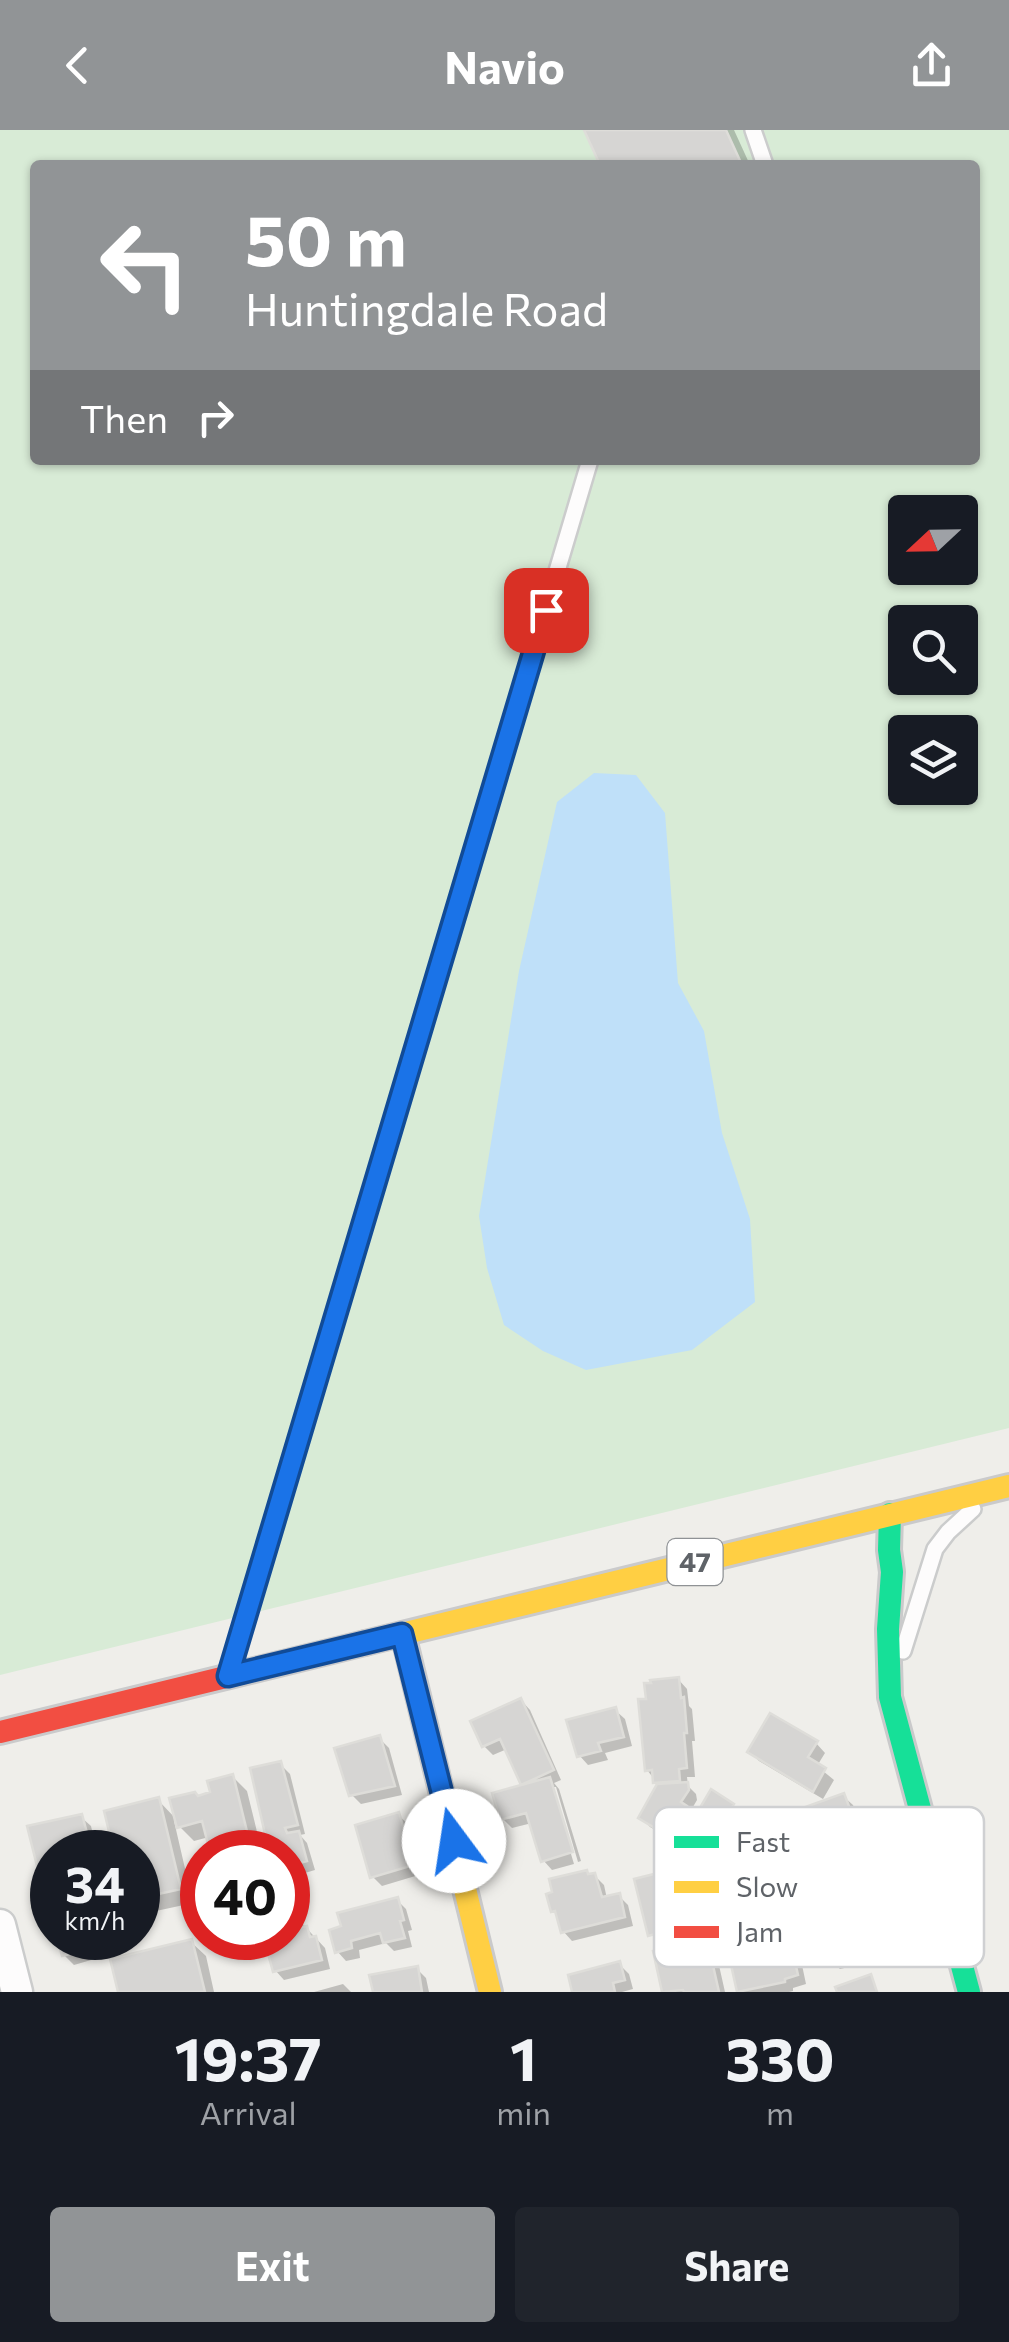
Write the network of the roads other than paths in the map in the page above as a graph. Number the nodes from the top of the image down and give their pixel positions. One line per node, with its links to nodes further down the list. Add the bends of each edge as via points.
1 (753, 130): 2 (lane)
2 (763, 160)
3 (589, 465): 7 (lane)
4 (999, 1488): 5 (main road, 47); 8 (lane, via 935,1548)
5 (890, 1514): 6 (main road, 47); 8 (main road)
6 (402, 1634): 7 (main road, 47); 14 (main road)
7 (228, 1676): 9 (main road, 47)
8 (890, 1697): 10 (main road)
9 (0, 1732)
10 (919, 1807)
11 (0, 1925): 13 (street)
12 (962, 1967): 15 (main road)
13 (17, 1992)
14 (490, 1992)
15 (969, 1992)

